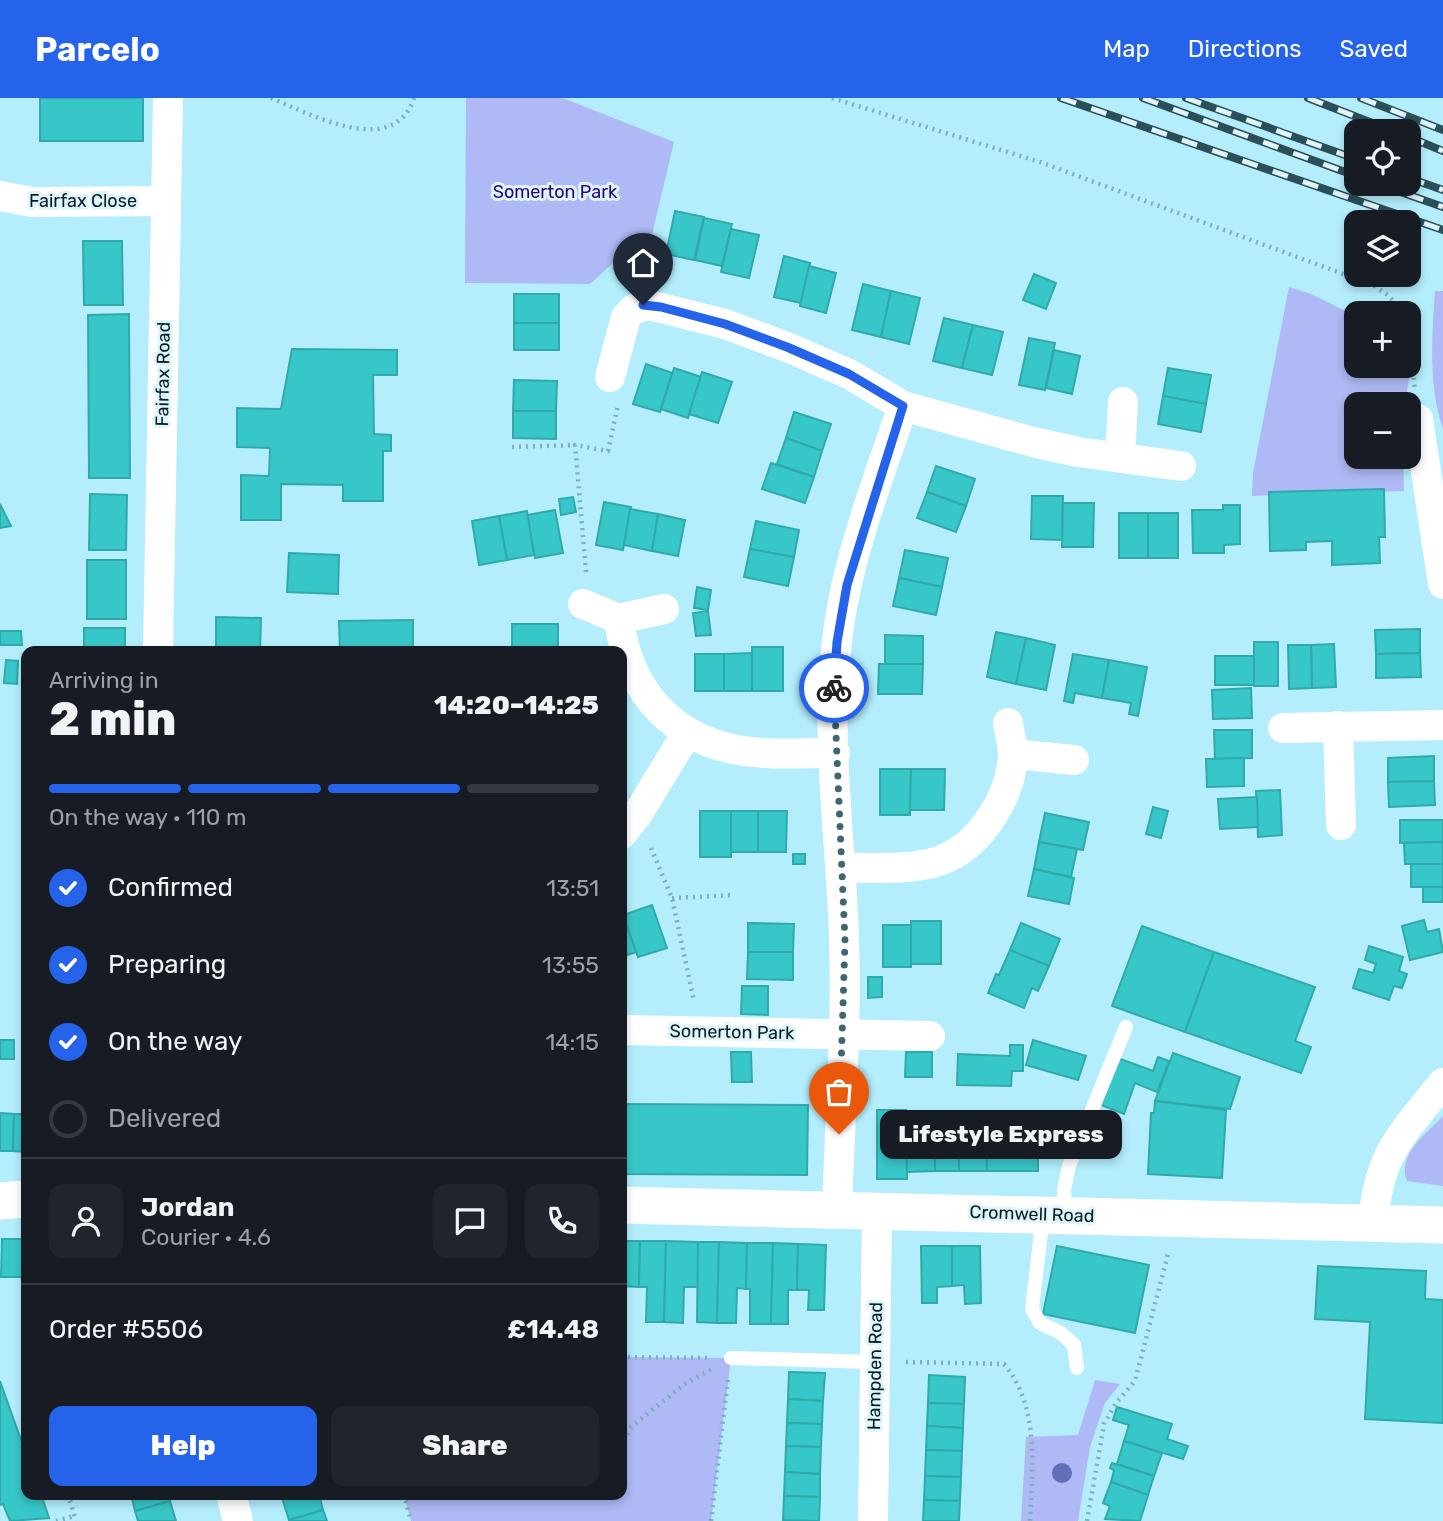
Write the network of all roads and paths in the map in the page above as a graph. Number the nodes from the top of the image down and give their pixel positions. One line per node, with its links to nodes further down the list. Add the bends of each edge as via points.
1 (168, 98): 6 (street, Fairfax Road)
2 (271, 98): 3 (path, via 331,123 360,129 399,120)
3 (414, 98)
4 (832, 98): 7 (path, via 1040,162 1373,285)
5 (0, 196): 6 (street, Fairfax Close, via 32,202)
6 (166, 201): 20 (street, Fairfax Road)
7 (1393, 301)
8 (610, 377): 10 (street, via 626,317 649,305 725,324 787,347 849,374); 12 (path, via 621,392 608,451)
9 (1124, 402): 14 (street)
10 (903, 406): 14 (street, via 1033,442); 28 (street, via 857,546 841,613 834,688)
11 (1421, 439): 16 (street)
12 (575, 445): 13 (path); 17 (path)
13 (512, 447)
14 (1120, 457): 15 (street)
15 (1181, 466)
16 (1443, 584)
17 (586, 605): 19 (street)
18 (664, 608): 19 (street)
19 (619, 618): 21 (street)
20 (158, 646)
21 (624, 646)
22 (627, 658): 27 (street, via 643,689 667,718)
23 (1008, 723): 29 (street)
24 (1443, 724): 25 (street)
25 (1338, 726): 26 (street); 32 (street)
26 (1283, 727)
27 (687, 733): 28 (street, via 746,751); 31 (street)
28 (835, 752): 33 (street)
29 (1013, 754): 30 (street); 33 (street, via 994,812 956,852 924,864)
30 (1074, 760)
31 (629, 825): 35 (path)
32 (1341, 825)
33 (841, 868): 39 (street)
34 (734, 895): 35 (path)
35 (672, 898): 36 (path)
36 (696, 1008)
37 (1126, 1027): 47 (lane)
38 (627, 1030): 39 (street, Somerton Park)
39 (843, 1035): 40 (street, Somerton Park); 45 (street)
40 (930, 1036)
41 (1443, 1083): 49 (street, via 1389,1153 1377,1185)
42 (21, 1199): 43 (street)
43 (0, 1200)
44 (627, 1205): 45 (street, Cromwell Road)
45 (837, 1209): 46 (street, Cromwell Road)
46 (877, 1210): 47 (street, Cromwell Road); 53 (street, Hampden Road)
47 (1054, 1214): 48 (street, Cromwell Road); 54 (lane, via 1032,1309 1040,1323 1062,1333 1074,1345)
48 (1171, 1218): 49 (street, Cromwell Road); 66 (path, via 1168,1254 1135,1381 1104,1424)
49 (1373, 1224): 50 (street, Cromwell Road)
50 (1443, 1225)
51 (627, 1357): 52 (path)
52 (731, 1358): 53 (lane); 55 (path, via 686,1383); 63 (path)
53 (874, 1362): 64 (street, Hampden Road); 65 (path, via 1004,1364 1016,1379 1032,1437)
54 (1077, 1368)
55 (627, 1435)
56 (70, 1500): 59 (path)
57 (233, 1500): 61 (street)
58 (406, 1500): 62 (path)
59 (75, 1518): 60 (path)
60 (56, 1521)
61 (238, 1521)
62 (411, 1521)
63 (711, 1521)
64 (873, 1521)
65 (1030, 1521)
66 (1087, 1521)

